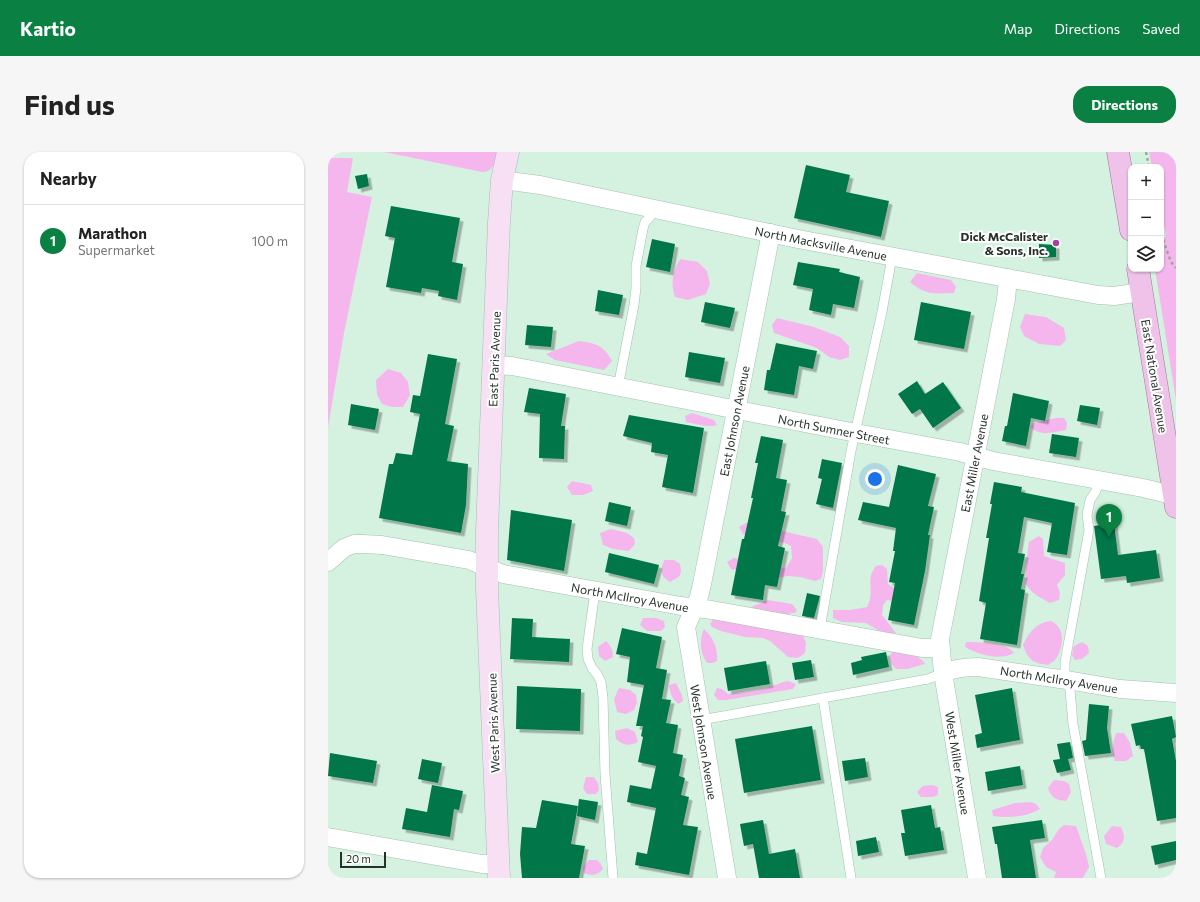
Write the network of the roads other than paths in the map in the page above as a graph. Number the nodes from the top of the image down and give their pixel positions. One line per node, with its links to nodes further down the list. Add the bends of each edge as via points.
1 (508, 152): 3 (street, East Paris Avenue)
2 (1118, 152): 5 (main road)
3 (502, 180): 4 (street, North Macksville Avenue, via 540,185); 11 (street, East Paris Avenue)
4 (654, 209): 6 (street, North Macksville Avenue); 12 (lane, via 646,222 641,241 636,266 634,305)
5 (1128, 212)
6 (771, 233): 7 (street, North Macksville Avenue); 13 (street, East Johnson Avenue)
7 (892, 257): 9 (street, North Macksville Avenue); 14 (lane)
8 (1138, 272): 10 (main road, East National Avenue)
9 (1008, 278): 10 (street, North Macksville Avenue, via 1098,295 1114,296); 15 (street, East Miller Avenue)
10 (1141, 292): 17 (main road, East National Avenue)
11 (493, 365): 12 (street, North Sumner Street, via 512,366); 19 (street, East Paris Avenue)
12 (618, 387): 13 (street, North Sumner Street)
13 (736, 410): 14 (street, North Sumner Street); 21 (street, East Johnson Avenue, via 702,584)
14 (856, 433): 15 (street, North Sumner Street); 22 (lane, via 839,514)
15 (976, 456): 16 (street, North Sumner Street); 23 (street, East Miller Avenue, via 942,626)
16 (1098, 480): 17 (street, North Sumner Street, via 1143,488); 25 (lane, via 1087,515 1089,530 1065,662)
17 (1175, 500)
18 (328, 562): 19 (street, North McIlroy Avenue, via 344,548 363,544 469,560)
19 (487, 568): 20 (street, North McIlroy Avenue, via 503,574); 30 (street, West Paris Avenue)
20 (595, 591): 21 (street, North McIlroy Avenue); 31 (lane, via 587,649 588,659 597,674 603,697 605,774)
21 (694, 607): 22 (street, North McIlroy Avenue); 28 (street, West Johnson Avenue, via 686,627)
22 (820, 629): 23 (street, North McIlroy Avenue, via 922,648)
23 (940, 648): 24 (street, West Miller Avenue)
24 (943, 673): 25 (street, North McIlroy Avenue, via 964,667 978,667); 27 (lane, via 928,679); 34 (street, West Miller Avenue)
25 (1067, 680): 26 (street, North McIlroy Avenue, via 1120,689); 35 (lane)
26 (1176, 693)
27 (823, 698): 28 (lane); 33 (lane)
28 (701, 720): 32 (street, West Johnson Avenue)
29 (328, 837): 30 (street, via 482,864)
30 (498, 871)
31 (613, 878)
32 (726, 878)
33 (851, 878)
34 (977, 878)
35 (1101, 878)

